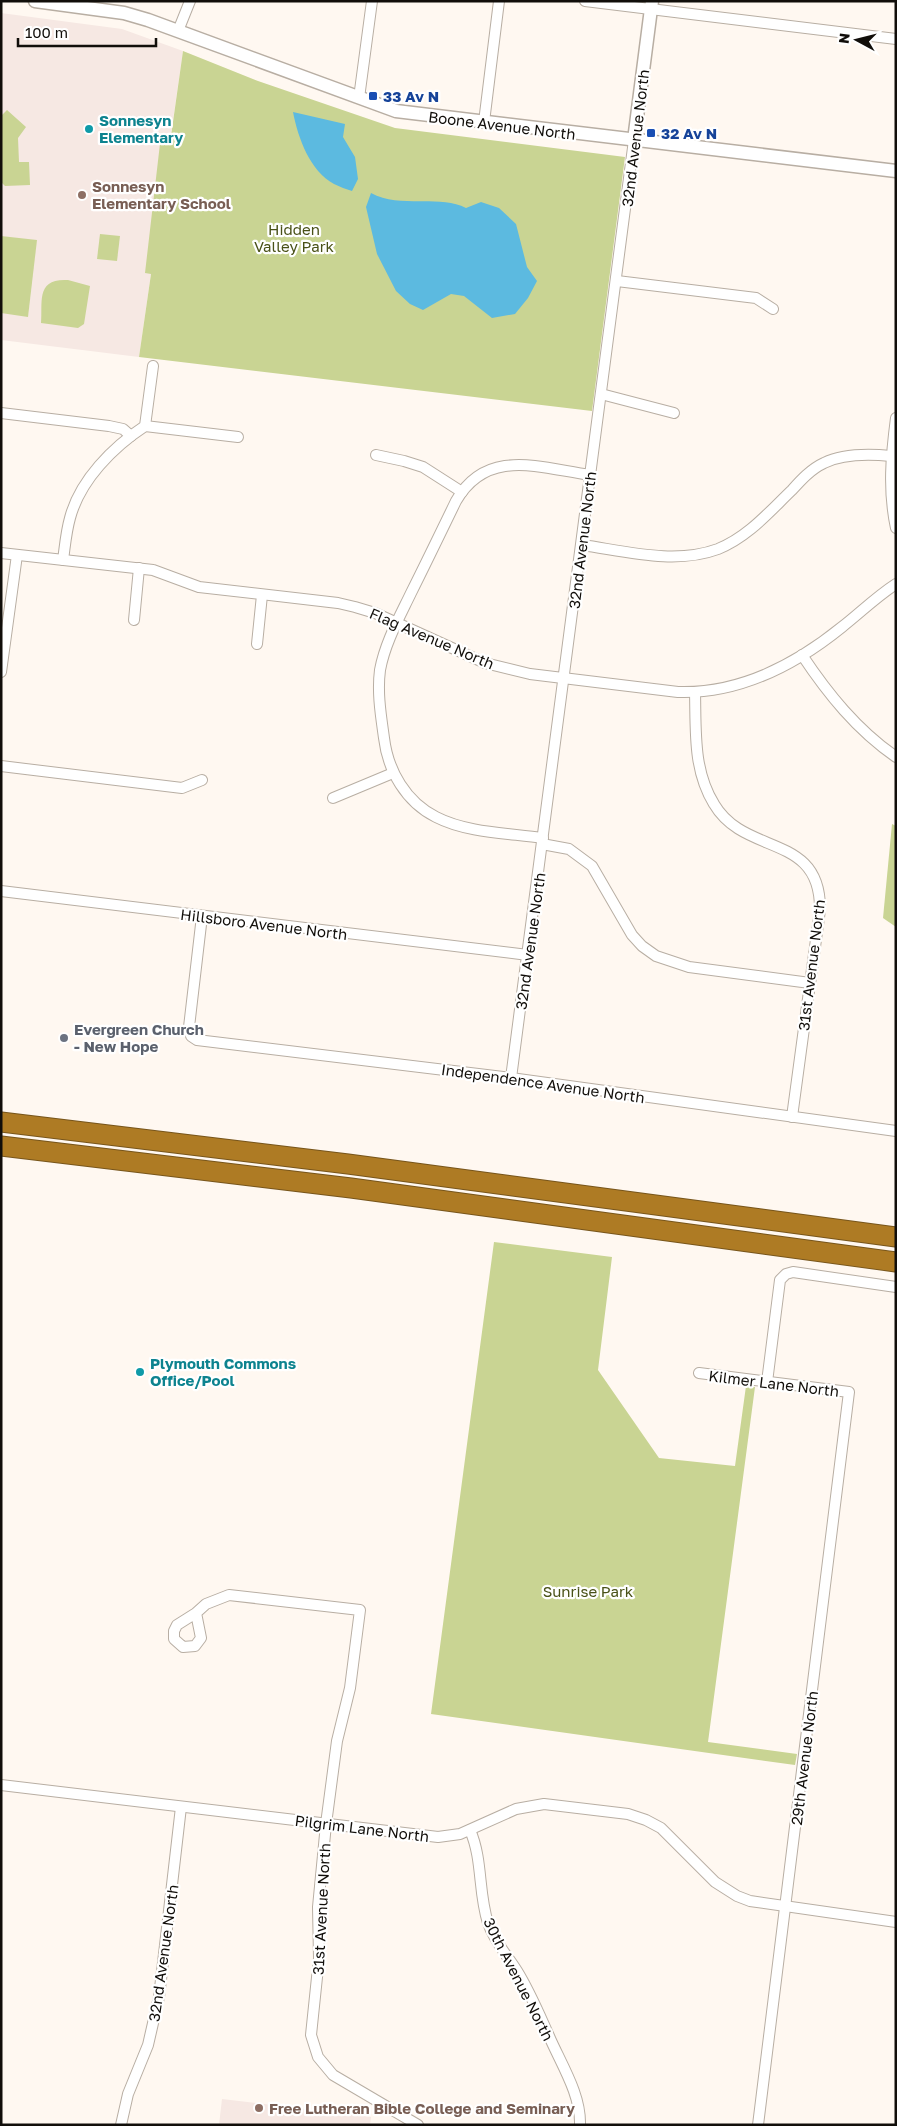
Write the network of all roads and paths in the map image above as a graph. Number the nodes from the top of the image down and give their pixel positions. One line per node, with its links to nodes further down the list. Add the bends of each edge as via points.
1 (35, 1): 6 (street, Boone Avenue North)
2 (190, 1): 8 (street)
3 (372, 1): 10 (street)
4 (499, 1): 11 (street)
5 (585, 1): 7 (street)
6 (66, 3): 8 (street, Boone Avenue North, via 124,13)
7 (652, 5): 9 (street); 12 (street, 32nd Avenue North)
8 (178, 31): 10 (street, Boone Avenue North)
9 (896, 39)
10 (359, 98): 11 (street, Boone Avenue North, via 396,111)
11 (484, 122): 12 (street, Boone Avenue North)
12 (634, 140): 13 (street, Boone Avenue North); 14 (street, 32nd Avenue North)
13 (896, 172)
14 (616, 281): 15 (street, via 756,298); 17 (street, 32nd Avenue North)
15 (773, 309)
16 (153, 366): 21 (street)
17 (601, 394): 19 (street); 26 (street, 32nd Avenue North)
18 (1, 413): 22 (street, via 109,426 123,429)
19 (674, 413)
20 (896, 418): 25 (street)
21 (145, 426): 22 (street); 23 (street)
22 (131, 436): 32 (street, via 108,457 80,494 70,517)
23 (238, 438)
24 (376, 455): 27 (street, via 423,468)
25 (891, 456): 28 (street, via 891,503); 29 (street, via 856,455 824,463 808,472 750,531 717,549 679,556)
26 (590, 475): 27 (street, via 504,465 475,477); 29 (street, 32nd Avenue North)
27 (462, 492): 37 (street)
28 (896, 528)
29 (582, 545): 41 (street, 32nd Avenue North)
30 (1, 553): 31 (street, Flag Avenue North)
31 (17, 555): 32 (street, Flag Avenue North); 40 (street)
32 (63, 560): 33 (street, Flag Avenue North)
33 (139, 568): 35 (street, Flag Avenue North, via 199,587); 36 (street)
34 (896, 584): 39 (street, Flag Avenue North)
35 (262, 594): 37 (street, Flag Avenue North, via 338,603 375,613); 38 (street)
36 (134, 620)
37 (396, 623): 41 (street, Flag Avenue North, via 485,662 530,674); 45 (street, via 385,652 379,689 384,742)
38 (257, 644)
39 (802, 655): 42 (street, Flag Avenue North, via 747,682); 43 (street, via 830,695 856,724)
40 (1, 672)
41 (564, 678): 42 (street, Flag Avenue North); 48 (street, 32nd Avenue North)
42 (695, 692): 52 (street, 31st Avenue North, via 699,769 715,806 741,830 800,859 818,882 820,910)
43 (896, 757)
44 (1, 766): 46 (street, via 182,788)
45 (393, 773): 47 (street); 48 (street, via 420,808 435,817 469,828)
46 (202, 780)
47 (333, 798)
48 (543, 841): 51 (street, 32nd Avenue North); 52 (street, via 569,849 592,866 632,935 656,956 689,967)
49 (1, 891): 50 (street, Hillsboro Avenue North)
50 (202, 916): 51 (street, Hillsboro Avenue North); 53 (street, Independence Avenue North, via 188,1027 190,1036 197,1040)
51 (528, 955): 53 (street, 32nd Avenue North)
52 (810, 983): 54 (street, 31st Avenue North)
53 (511, 1078): 54 (street, Independence Avenue North)
54 (792, 1116): 56 (street, Independence Avenue North)
55 (1, 1122): 58 (highway)
56 (896, 1131)
57 (1, 1146): 59 (highway, via 370,1190)
58 (896, 1238)
59 (896, 1262)
60 (896, 1287): 62 (street, via 794,1272 786,1274 780,1280)
61 (699, 1373): 62 (street, Kilmer Lane North)
62 (767, 1382): 63 (street, Kilmer Lane North)
63 (849, 1392): 69 (street, 29th Avenue North)
64 (196, 1614): 67 (street, 31st Avenue North, via 206,1604 229,1595 360,1610)
65 (1, 1785): 66 (street, Pilgrim Lane North)
66 (181, 1807): 67 (street, Pilgrim Lane North); 71 (street, 32nd Avenue North, via 160,1997 148,2045 128,2094)
67 (326, 1824): 68 (street, Pilgrim Lane North, via 438,1837); 72 (street, 31st Avenue North, via 318,1907 319,1958 311,2035 318,2058 340,2081)
68 (470, 1830): 69 (street, Pilgrim Lane North, via 516,1809 544,1804 628,1814 661,1828 726,1890 750,1901); 73 (street, 30th Avenue North, via 479,1860 488,1923 527,1989 575,2093)
69 (785, 1907): 70 (street, Pilgrim Lane North); 74 (street, 29th Avenue North)
70 (896, 1922)
71 (121, 2125)
72 (418, 2125)
73 (580, 2125)
74 (758, 2125)

